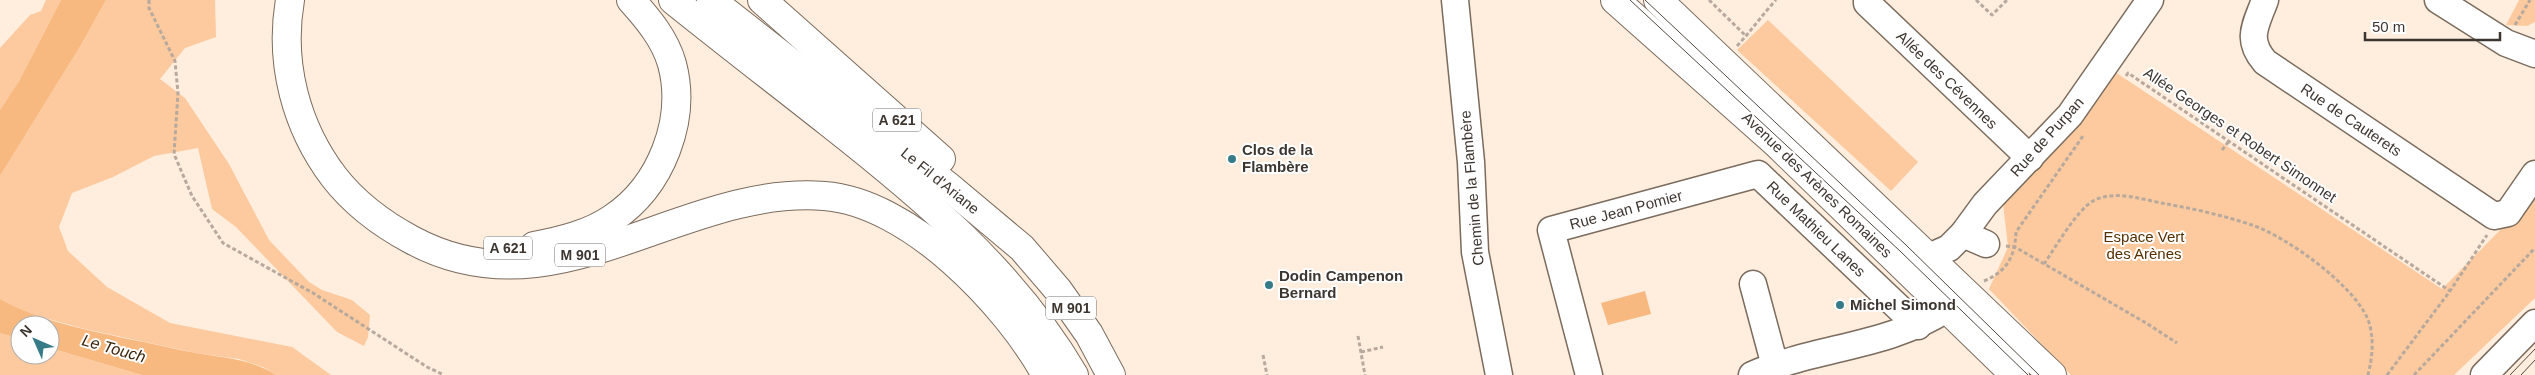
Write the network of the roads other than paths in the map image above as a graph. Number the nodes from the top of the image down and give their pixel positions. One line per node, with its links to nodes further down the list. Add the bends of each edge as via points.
1 (290, 0): 25 (main road, M 901, via 287,18 289,69 298,114 319,157 346,193 386,226 430,250 474,263 518,266 566,259 623,243 707,211 752,200 826,196 884,213 916,232 998,306 1021,334)
2 (307, 0): 3 (main road, A 621, via 304,29 312,102 342,161 372,195 413,225 459,242 520,249 566,240 612,219 633,202 652,179 665,154 673,129 676,91 672,64 653,26)
3 (631, 0)
4 (673, 0): 26 (main road, Le Fil d'Ariane / M 901, via 939,213 994,266 1042,325)
5 (711, 0): 18 (main road, Le Fil d'Ariane / M 901)
6 (762, 0): 18 (main road, A 621, via 1010,223)
7 (1455, 0): 28 (street, Chemin de la Flambère, via 1471,162 1475,252)
8 (1615, 0): 21 (main road, Avenue des Arènes Romaines, via 1776,143)
9 (1658, 0): 19 (main road, Avenue des Arènes Romaines)
10 (1867, 0): 15 (street, Allée des Cévennes)
11 (2150, 0): 15 (street, Rue de Purpan, via 2070,115)
12 (2265, 0): 17 (street, Rue de Cauterets, via 2252,37 2256,52 2265,62 2494,216 2508,212)
13 (2438, 0): 14 (street, via 2506,43)
14 (2534, 51)
15 (2030, 158): 19 (street, Rue de Purpan, via 1985,204 1974,239)
16 (1758, 174): 23 (street, Rue Mathieu Lanes); 29 (street, Rue Jean Pomier, via 1552,230)
17 (2535, 174)
18 (1022, 248): 27 (main road, Le Fil d'Ariane / M 901, via 1058,290 1089,334)
19 (1935, 255): 31 (main road, Avenue des Arènes Romaines)
20 (1753, 284): 24 (street)
21 (1946, 309): 23 (street); 30 (main road, Avenue des Arènes Romaines)
22 (2535, 323): 32 (street)
23 (1918, 326): 24 (street)
24 (1763, 371)
25 (1046, 375)
26 (1074, 375)
27 (1111, 375)
28 (1499, 375)
29 (1589, 375)
30 (2014, 375)
31 (2052, 375)
32 (2484, 375)

